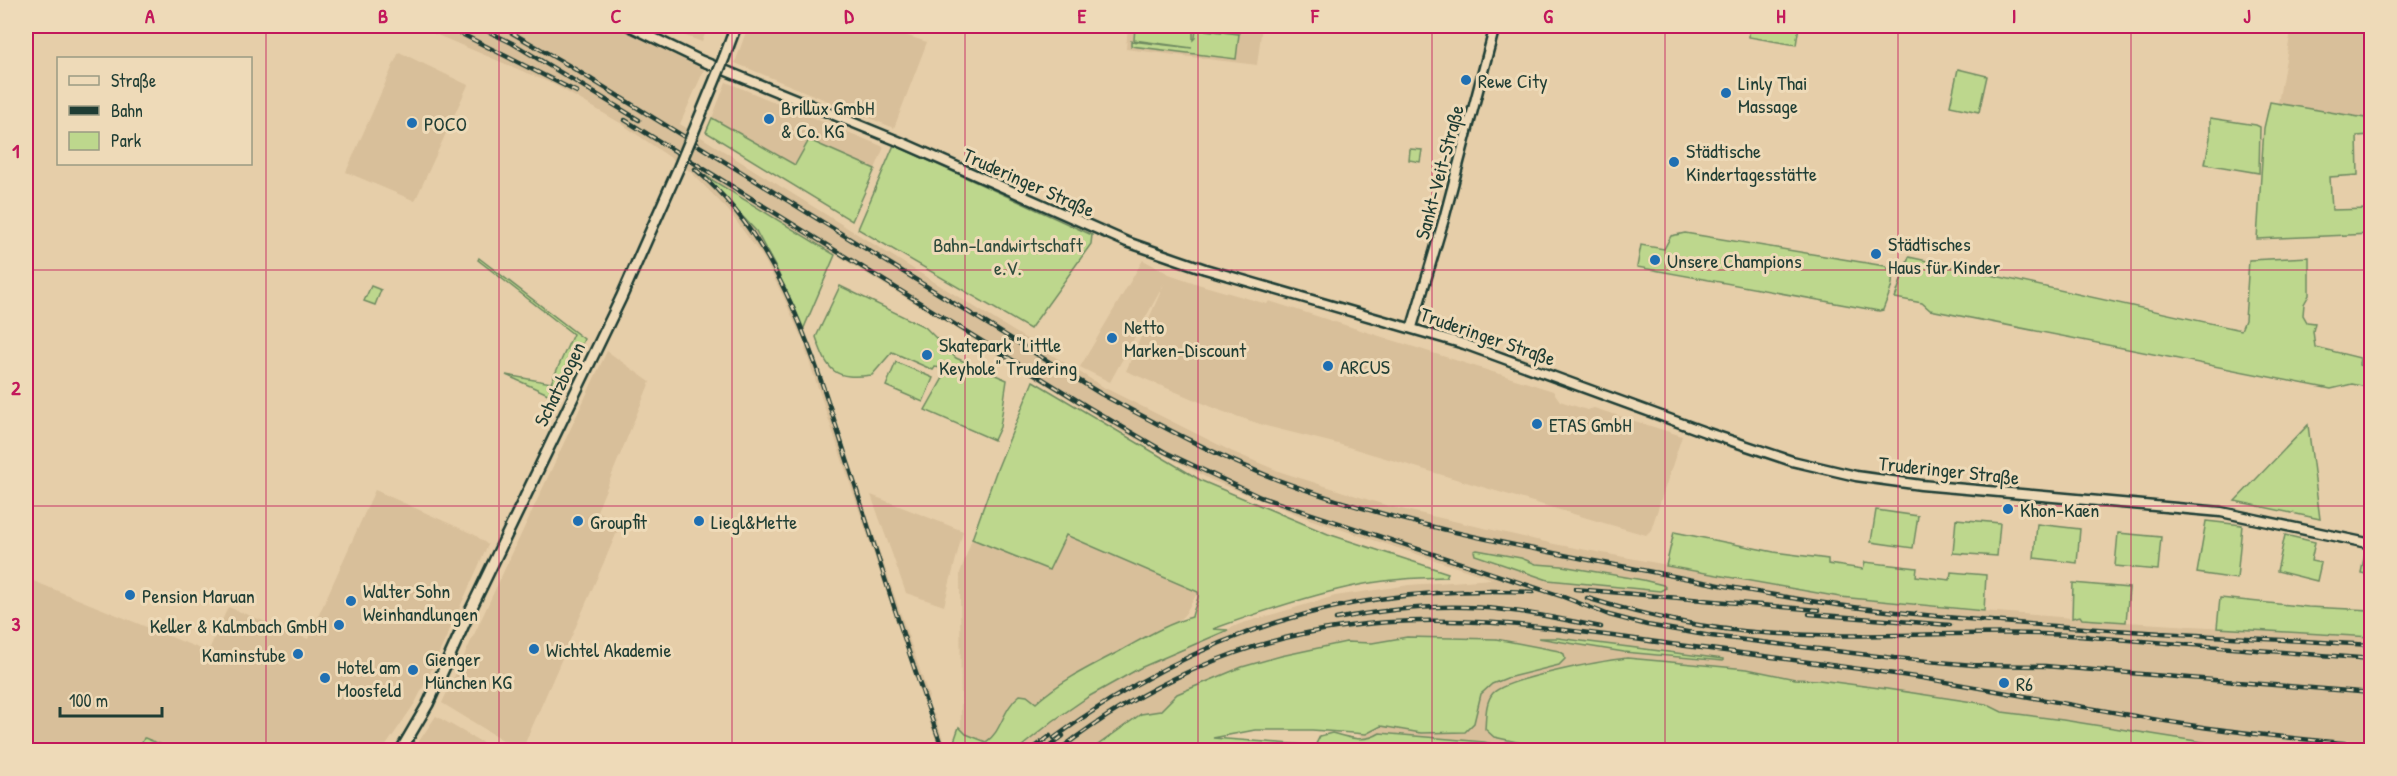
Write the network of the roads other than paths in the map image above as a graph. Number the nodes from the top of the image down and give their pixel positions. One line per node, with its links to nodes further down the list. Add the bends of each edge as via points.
1 (629, 26): 4 (street, Truderinger Straße, via 1121,240 1224,274)
2 (736, 26): 6 (main road, Schatzbogen, bridge, via 621,298 429,704)
3 (1495, 26): 4 (street, Sankt-Veit-Straße)
4 (1412, 327): 5 (street, Truderinger Straße, via 1725,439 1835,472 1931,486 2215,511)
5 (2372, 544)
6 (401, 750)

